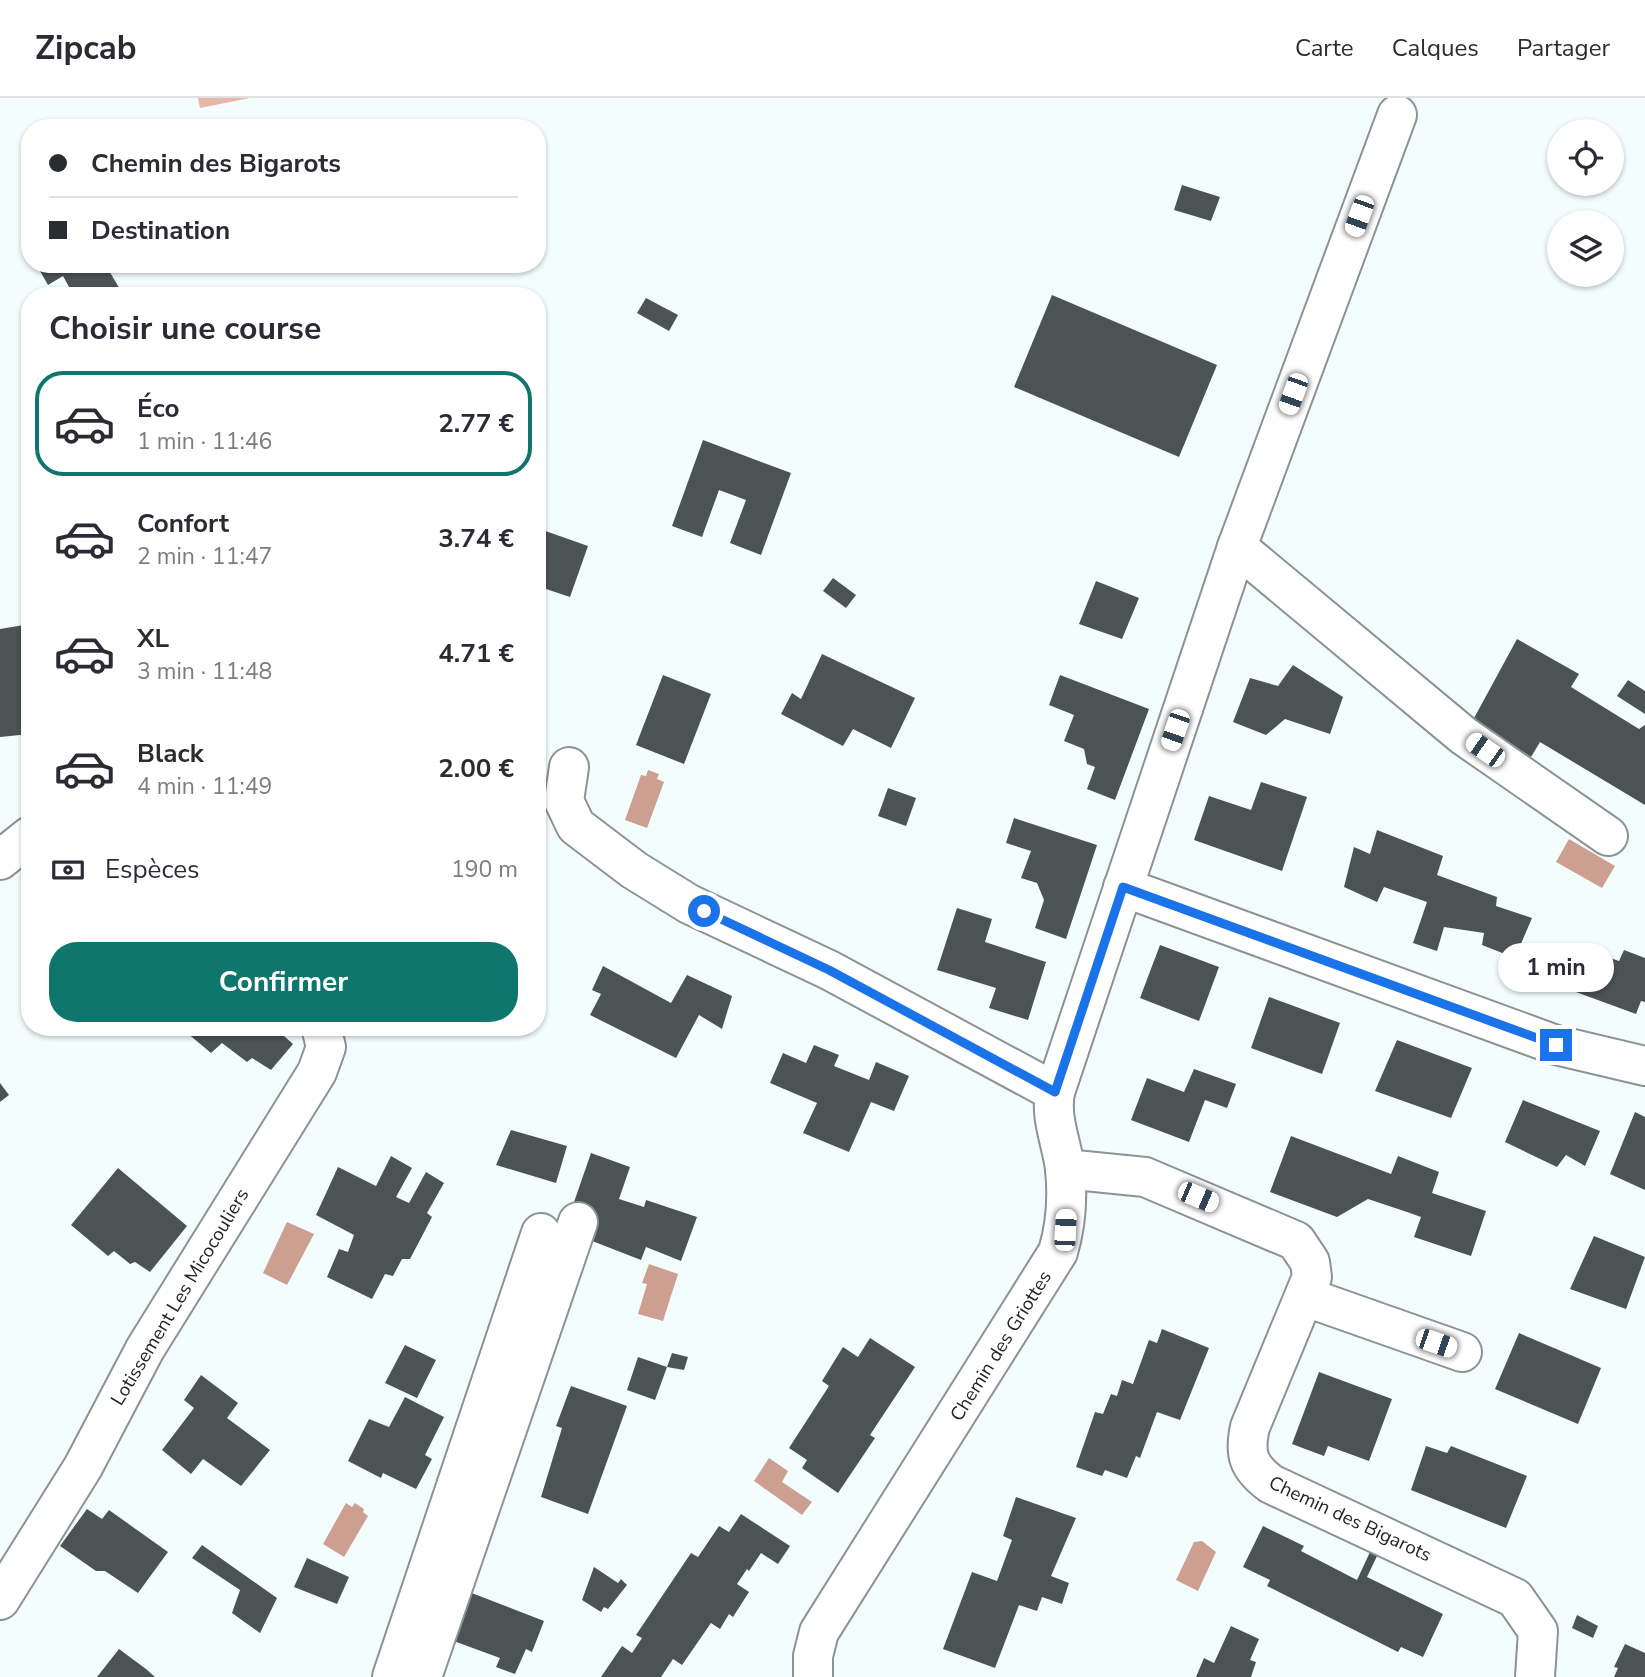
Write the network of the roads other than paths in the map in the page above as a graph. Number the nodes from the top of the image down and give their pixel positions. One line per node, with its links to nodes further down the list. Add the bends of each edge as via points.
1 (1397, 115): 2 (street, Chemin des Griottes)
2 (1237, 547): 4 (street, via 1464,736); 7 (street, Chemin des Griottes)
3 (569, 767): 10 (street, via 564,801 576,826 634,870 689,904 829,970)
4 (1608, 836)
5 (21, 842): 6 (street)
6 (0, 860)
7 (1123, 887): 9 (street, via 1556,1045); 10 (street, Chemin des Griottes)
8 (323, 1036): 16 (street, Lotissement Les Micocouliers, via 326,1047 317,1072 145,1349 83,1467)
9 (1645, 1066)
10 (1055, 1092): 11 (street, Chemin des Griottes, via 1054,1115)
11 (1065, 1168): 14 (street, Chemin des Bigarots, via 1145,1177 1288,1236 1310,1262 1312,1277); 17 (street, Chemin des Griottes, via 1065,1230 1053,1264)
12 (578, 1222): 19 (street)
13 (541, 1233): 18 (street)
14 (1306, 1297): 15 (street); 22 (street, Chemin des Bigarots, via 1250,1427 1246,1450 1250,1464 1271,1484 1515,1598 1538,1631)
15 (1462, 1352)
16 (0, 1600)
17 (819, 1632): 20 (street); 21 (street, Chemin des Griottes)
18 (392, 1677)
19 (422, 1677)
20 (787, 1677)
21 (813, 1677)
22 (1535, 1677)

